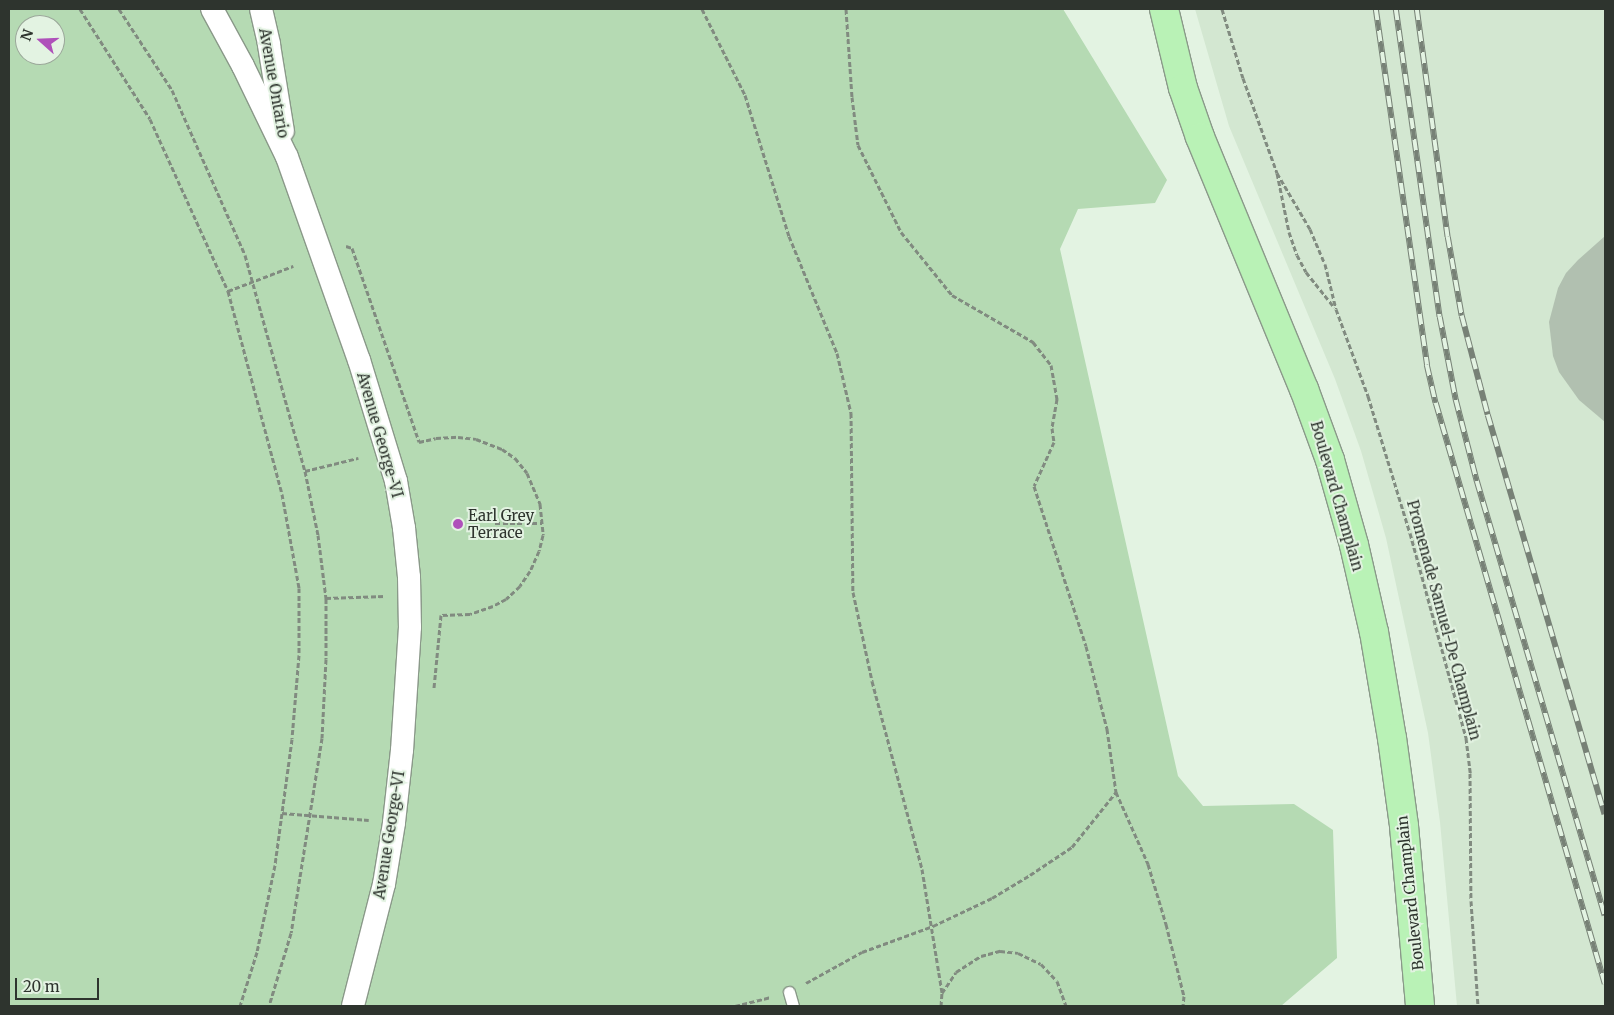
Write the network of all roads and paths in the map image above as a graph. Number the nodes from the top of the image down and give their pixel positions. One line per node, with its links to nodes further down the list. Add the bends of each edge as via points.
1 (80, 9): 14 (path, via 150,120)
2 (119, 9): 13 (path, via 172,90 245,255)
3 (212, 9): 9 (street, Avenue George-VI, via 244,66)
4 (260, 9): 9 (street, Avenue Ontario)
5 (702, 9): 27 (path, via 745,95 788,236 837,353 850,413 853,592 872,681 922,869)
6 (846, 9): 23 (path, via 858,145 901,232 952,295 1033,342 1050,365 1057,399 1052,428 1054,442 1034,486 1086,646 1107,729)
7 (1164, 9): 38 (main road, Boulevard Champlain, via 1183,88 1200,137 1304,390 1330,460 1354,545 1374,632 1392,738 1404,826)
8 (1222, 9): 10 (path, Promenade Samuel-De Champlain)
9 (287, 157): 32 (street, Avenue George-VI, via 359,360 396,481 409,577 408,689 394,823 374,929)
10 (1277, 173): 15 (path, Promenade Samuel-De Champlain, via 1319,246); 15 (path, Promenade Samuel-De Champlain, via 1297,255 1306,272)
11 (345, 246): 18 (path, via 352,248 419,442 436,438 476,438 502,449 515,458 535,488)
12 (293, 266): 13 (path)
13 (252, 282): 14 (path); 17 (path)
14 (228, 291): 24 (path, via 282,494 299,588 298,664)
15 (1336, 309): 39 (path, Promenade Samuel-De Champlain, via 1368,396 1407,524 1466,738 1470,773 1470,901)
16 (358, 458): 17 (path)
17 (304, 471): 21 (path, via 318,535)
18 (543, 522): 19 (path); 22 (path, via 539,551 530,571 506,599 470,614 441,615)
19 (496, 523)
20 (385, 596): 21 (path)
21 (326, 598): 25 (path, via 322,738)
22 (433, 694)
23 (1116, 792): 27 (path, via 1072,847 992,898); 37 (path, via 1148,864 1184,996)
24 (282, 813): 25 (path); 30 (path, via 257,952)
25 (310, 816): 26 (path); 31 (path, via 291,933)
26 (369, 820)
27 (933, 926): 28 (path, via 862,952); 29 (path)
28 (789, 992): 33 (path); 34 (lane)
29 (942, 993): 35 (path); 36 (path, via 956,972 981,956 1000,951 1018,953 1041,964 1057,982)
30 (240, 1006)
31 (269, 1006)
32 (353, 1006)
33 (735, 1006)
34 (793, 1006)
35 (941, 1006)
36 (1066, 1006)
37 (1183, 1006)
38 (1420, 1006)
39 (1478, 1006)

